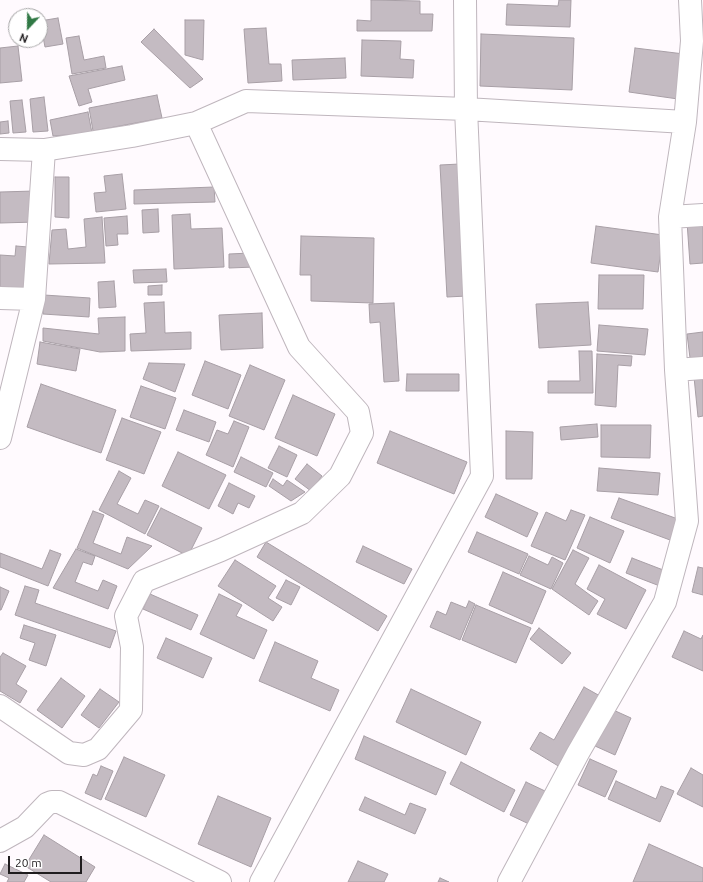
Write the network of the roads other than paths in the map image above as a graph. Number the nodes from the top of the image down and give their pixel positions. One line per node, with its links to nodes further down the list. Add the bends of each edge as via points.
1 (465, 0): 4 (street)
2 (690, 0): 3 (street)
3 (698, 41): 5 (street)
4 (466, 110): 5 (street); 6 (street, via 246,101); 19 (street, via 482,476)
5 (685, 122): 10 (street)
6 (196, 123): 8 (street); 16 (street, via 299,347 358,412 362,433 340,476 302,513 144,581 126,616 132,647 130,710 98,749 84,755 69,753)
7 (0, 149): 8 (street)
8 (44, 150): 12 (street)
9 (703, 215): 10 (street)
10 (670, 217): 14 (street)
11 (0, 298): 12 (street)
12 (34, 299): 15 (street)
13 (703, 368): 14 (street)
14 (676, 370): 20 (street, via 687,522 665,602 578,753)
15 (0, 438)
16 (0, 706)
17 (0, 842): 18 (street, via 25,827 47,804 59,802)
18 (220, 882)
19 (261, 882)
20 (509, 882)

